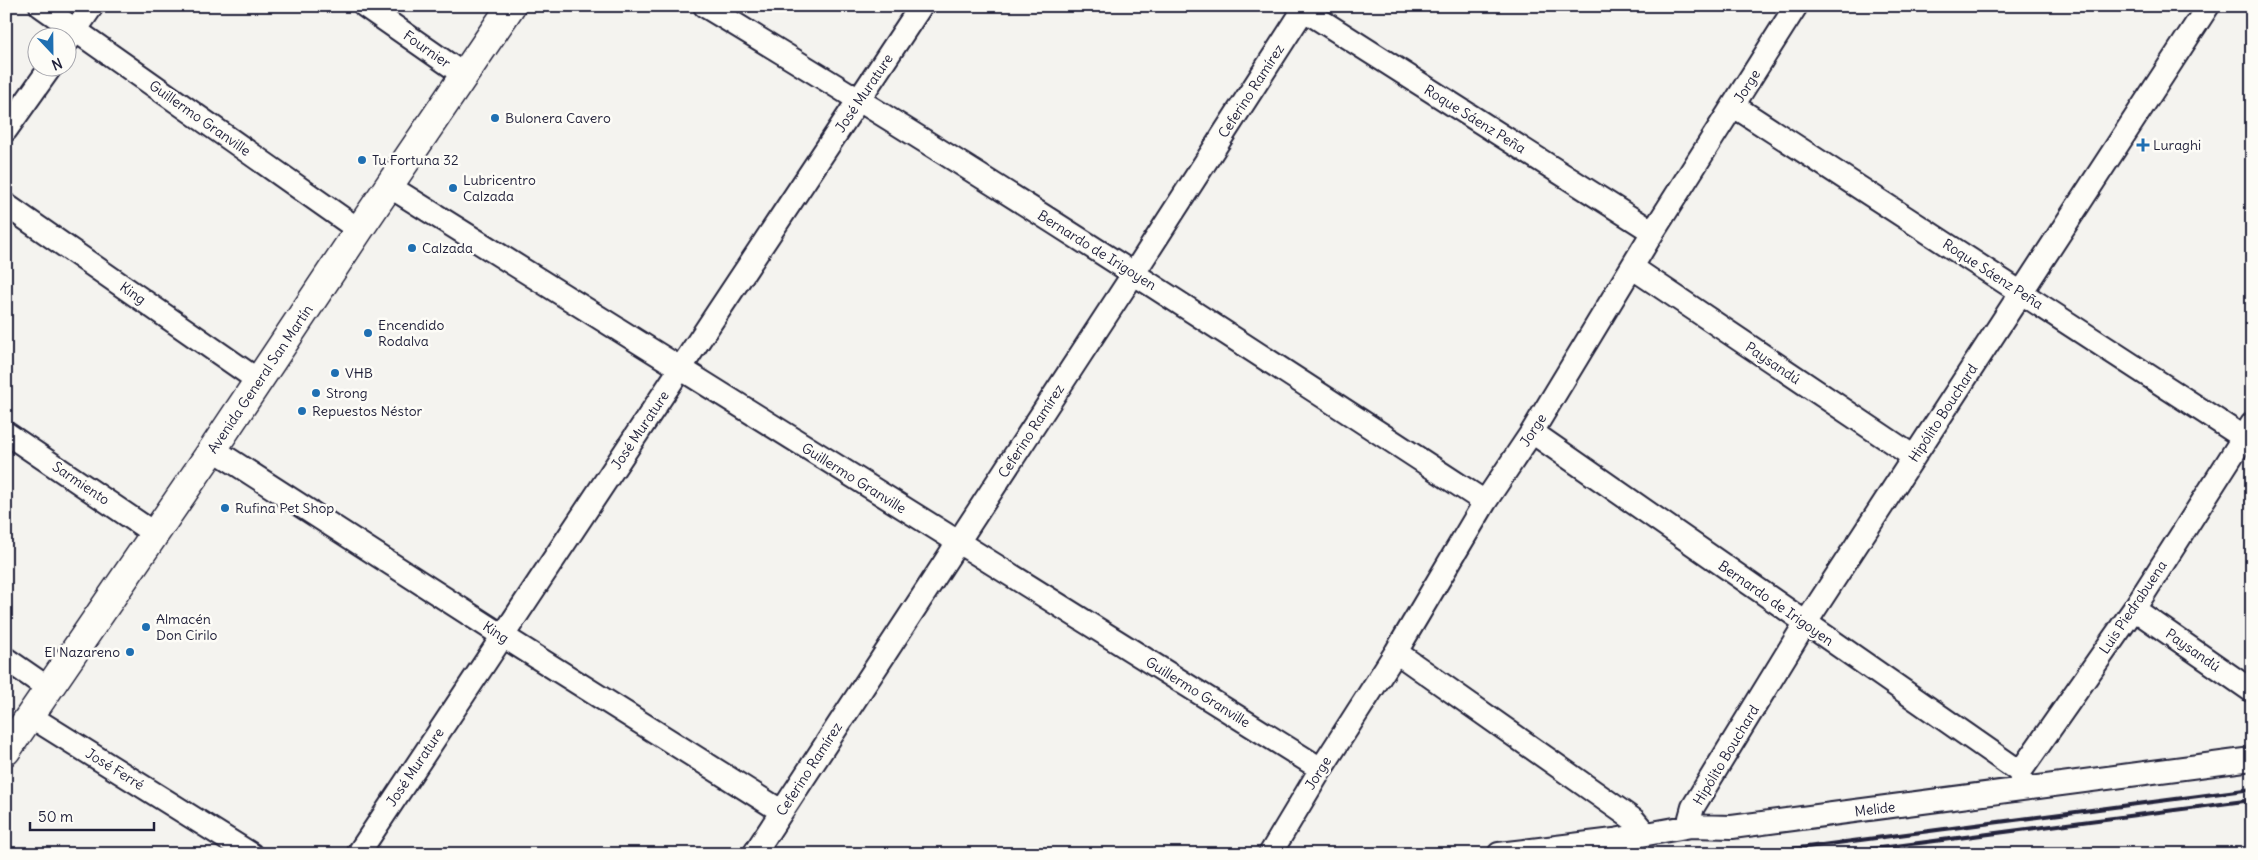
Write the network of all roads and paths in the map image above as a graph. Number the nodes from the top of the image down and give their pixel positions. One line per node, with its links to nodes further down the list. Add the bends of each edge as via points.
1 (41, 6): 10 (street, Guillermo Granville)
2 (92, 6): 11 (street)
3 (365, 6): 13 (street, Fournier)
4 (511, 6): 13 (main road, Avenida General San Martín)
5 (705, 6): 15 (street, Bernardo de Irigoyen)
6 (922, 6): 15 (street, José Murature)
7 (1796, 6): 16 (street, Jorge)
8 (2208, 6): 24 (street, Hipólito Bouchard)
9 (1302, 7): 21 (street, Roque Sáenz Peña); 23 (street, Ceferino Ramírez)
10 (64, 28)
11 (77, 28)
12 (78, 40): 20 (street, Guillermo Granville)
13 (464, 75): 18 (main road, Avenida General San Martín)
14 (43, 78): 17 (street)
15 (860, 99): 23 (street, Bernardo de Irigoyen); 25 (street, José Murature)
16 (1734, 106): 21 (street, Jorge); 24 (street, Roque Sáenz Peña)
17 (6, 130)
18 (389, 186): 20 (main road, Avenida General San Martín); 25 (street, Guillermo Granville)
19 (6, 204): 26 (street, King)
20 (358, 230): 26 (main road, Avenida General San Martín)
21 (1653, 232): 22 (street, Jorge)
22 (1633, 268): 28 (street, Jorge); 31 (street, Paysandú)
23 (1134, 273): 32 (street, Bernardo de Irigoyen); 34 (street, Ceferino Ramírez)
24 (2022, 292): 29 (street, Roque Sáenz Peña); 31 (street, Hipólito Bouchard)
25 (681, 370): 34 (street, Guillermo Granville); 37 (street, José Murature)
26 (259, 381): 30 (main road, Avenida General San Martín)
27 (6, 432): 33 (street, Sarmiento)
28 (1532, 432): 32 (street, Jorge); 36 (street, Bernardo de Irigoyen)
29 (2249, 434): 35 (street, Luis Piedrabuena)
30 (213, 449): 33 (main road, Avenida General San Martín); 37 (street, King)
31 (1914, 457): 36 (street, Hipólito Bouchard)
32 (1485, 502): 38 (street, Jorge)
33 (155, 534): 40 (main road, Avenida General San Martín)
34 (958, 543): 45 (street, Guillermo Granville); 47 (street, Ceferino Ramírez)
35 (2134, 609): 41 (street, Paysandú); 46 (street, Luis Piedrabuena)
36 (1805, 624): 46 (street, Bernardo de Irigoyen); 48 (street, Hipólito Bouchard, via 1693,807)
37 (503, 636): 47 (street, King); 51 (street, José Murature)
38 (1396, 652): 45 (street, Jorge); 49 (street, via 1634,820)
39 (6, 659): 40 (street)
40 (48, 688): 42 (main road, Avenida General San Martín)
41 (2252, 691)
42 (30, 716): 43 (main road, Avenida General San Martín); 50 (street, José Ferré)
43 (6, 751)
44 (2252, 759): 46 (street, Melide)
45 (1321, 769): 53 (street, Jorge)
46 (2021, 781): 48 (street, Melide, via 1732,827)
47 (781, 811): 52 (street, Ceferino Ramírez)
48 (1691, 826): 49 (street, Melide)
49 (1644, 833): 54 (street, Melide, via 1614,840)
50 (250, 854)
51 (358, 854)
52 (754, 854)
53 (1270, 854)
54 (1499, 854)

